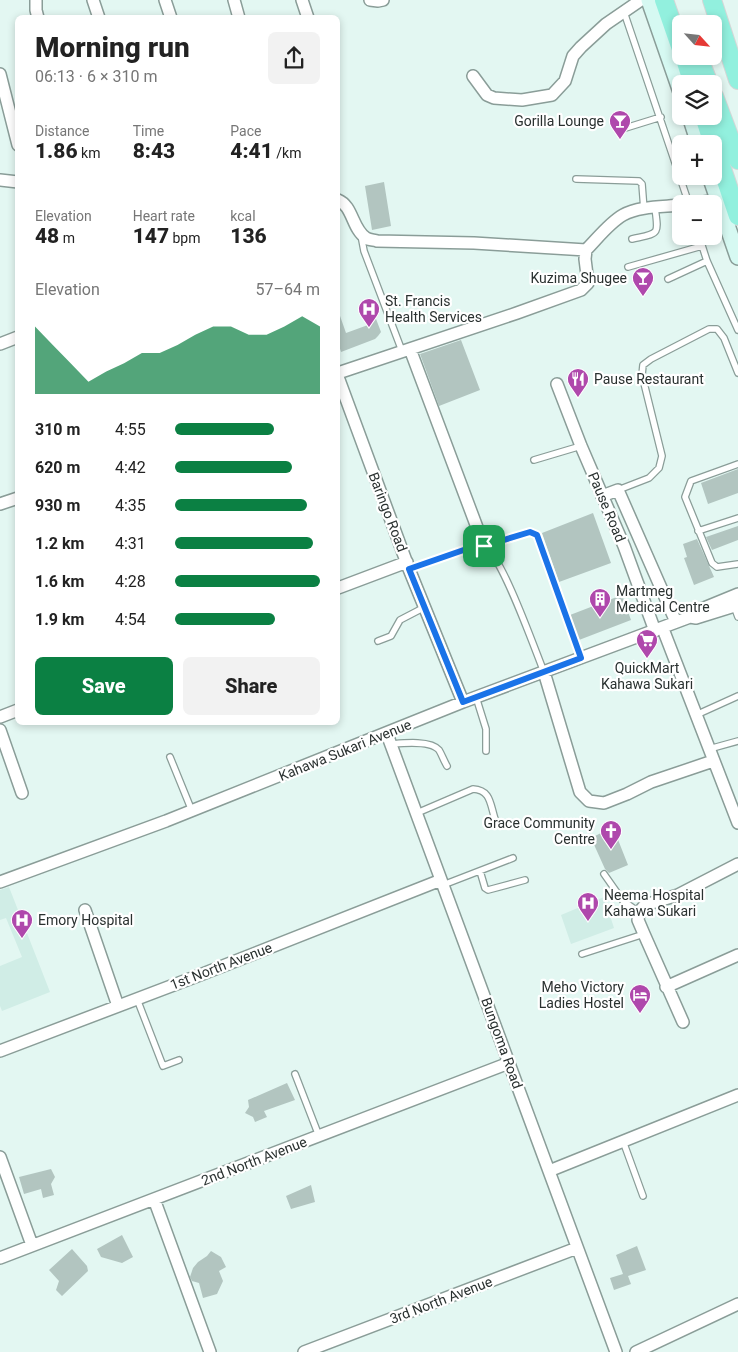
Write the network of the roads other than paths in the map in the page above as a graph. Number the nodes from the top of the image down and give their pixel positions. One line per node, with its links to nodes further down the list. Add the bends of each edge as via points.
1 (36, 0): 15 (street)
2 (93, 0): 16 (street)
3 (165, 0): 17 (street)
4 (234, 0): 18 (street)
5 (302, 0): 19 (street)
6 (370, 0): 7 (street)
7 (383, 0)
8 (641, 0): 14 (street)
9 (650, 0): 24 (main road)
10 (664, 0): 21 (highway)
11 (676, 0): 20 (highway)
12 (712, 0): 26 (highway)
13 (718, 0): 22 (highway)
14 (626, 7): 25 (street, via 573,56 565,80 552,95 522,100 494,98 487,95); 27 (lane)
15 (37, 15)
16 (98, 15)
17 (170, 15)
18 (238, 15)
19 (307, 15)
20 (682, 15)
21 (672, 23)
22 (738, 50)
23 (0, 74): 30 (street)
24 (675, 75)
25 (473, 76)
26 (738, 80)
27 (660, 117): 29 (lane); 36 (lane)
28 (722, 117): 31 (highway)
29 (620, 130)
30 (15, 133)
31 (738, 160)
32 (722, 168): 41 (highway)
33 (576, 179): 39 (lane, via 639,181)
34 (0, 180): 35 (street)
35 (15, 182)
36 (686, 195)
37 (340, 201): 42 (street, via 345,204)
38 (672, 206): 39 (street)
39 (650, 209): 43 (lane, via 657,222 656,232); 45 (street, via 623,216)
40 (722, 209): 46 (main road)
41 (738, 216)
42 (361, 233): 45 (street, via 367,239 377,241); 53 (lane, via 364,251)
43 (632, 239)
44 (702, 246): 47 (lane); 48 (lane)
45 (586, 250): 53 (street, via 588,282 581,290)
46 (738, 257)
47 (707, 261): 49 (lane); 50 (lane)
48 (628, 267)
49 (668, 279)
50 (738, 330)
51 (15, 338): 52 (street)
52 (0, 344)
53 (406, 350): 54 (street); 67 (street)
54 (340, 372)
55 (738, 373): 61 (lane, via 717,329 710,329 651,358 643,366 642,375 662,456 659,468 649,478)
56 (340, 382): 69 (street, Baringo Road)
57 (557, 384): 58 (street, Pause Road)
58 (581, 446): 59 (lane); 62 (street, Pause Road)
59 (534, 460)
60 (738, 464): 66 (lane, via 691,481 686,497)
61 (618, 490): 62 (street); 75 (street)
62 (602, 496): 76 (street, Pause Road)
63 (15, 499): 64 (street)
64 (0, 504)
65 (738, 518): 66 (lane)
66 (698, 532): 68 (lane, via 717,567)
67 (484, 546): 69 (lane); 78 (lane, via 530,532 537,535); 79 (lane, via 509,584)
68 (738, 564)
69 (408, 565): 70 (street); 72 (street, Baringo Road)
70 (340, 587)
71 (738, 594): 74 (street, Kahawa Sukari Avenue)
72 (424, 607): 77 (lane, via 400,620 391,636); 82 (street, Baringo Road)
73 (737, 609): 74 (street, Kahawa Sukari Avenue)
74 (690, 617): 75 (street, Kahawa Sukari Avenue)
75 (676, 622): 76 (street, Kahawa Sukari Avenue)
76 (659, 630): 78 (street, Kahawa Sukari Avenue); 84 (street, Pause Road)
77 (378, 641)
78 (581, 658): 79 (street, Kahawa Sukari Avenue)
79 (544, 672): 81 (street, Kahawa Sukari Avenue); 92 (street, via 580,792 589,802 604,803)
80 (738, 696): 84 (lane)
81 (476, 697): 82 (street, Kahawa Sukari Avenue); 90 (lane, via 486,729)
82 (463, 702): 87 (street, Kahawa Sukari Avenue)
83 (15, 711): 85 (street)
84 (696, 715): 89 (street, Pause Road)
85 (0, 717)
86 (0, 730): 94 (street)
87 (390, 739): 93 (lane, via 435,746); 95 (street, Kahawa Sukari Avenue); 96 (street, Bungoma Road)
88 (738, 740): 89 (lane)
89 (709, 749): 92 (street, Pause Road)
90 (486, 751)
91 (170, 757): 95 (lane)
92 (713, 760): 98 (street, Pause Road)
93 (446, 766)
94 (22, 793)
95 (192, 810): 104 (street, Kahawa Sukari Avenue)
96 (417, 813): 97 (lane, via 473,789 487,793); 105 (street, Bungoma Road)
97 (495, 819)
98 (738, 823)
99 (513, 858): 101 (lane)
100 (738, 864): 107 (street, via 678,895 645,905)
101 (480, 871): 103 (lane, via 488,890); 105 (lane)
102 (604, 874): 107 (lane, via 623,901)
103 (525, 880)
104 (0, 882)
105 (442, 882): 112 (street, 1st North Avenue); 117 (street, Bungoma Road)
106 (85, 910): 113 (street)
107 (639, 912): 108 (street, via 638,920)
108 (644, 934): 109 (lane); 111 (street)
109 (582, 954)
110 (738, 955): 111 (street)
111 (666, 987): 114 (street)
112 (136, 999): 113 (street, 1st North Avenue); 116 (lane, via 163,1066)
113 (118, 1006): 115 (street, 1st North Avenue)
114 (682, 1022)
115 (0, 1051)
116 (179, 1060)
117 (509, 1063): 120 (street, 2nd North Avenue); 123 (street, Bungoma Road)
118 (295, 1074): 120 (lane)
119 (738, 1095): 121 (street)
120 (320, 1136): 125 (street, 2nd North Avenue)
121 (624, 1142): 123 (street); 124 (lane)
122 (0, 1157): 126 (street)
123 (549, 1171): 127 (street, Bungoma Road)
124 (643, 1196)
125 (154, 1199): 126 (street, 2nd North Avenue); 130 (street)
126 (32, 1245): 128 (street, 2nd North Avenue)
127 (578, 1248): 131 (street, 3rd North Avenue); 132 (street, Bungoma Road)
128 (0, 1258)
129 (738, 1304): 133 (street)
130 (210, 1352)
131 (304, 1352)
132 (616, 1352)
133 (636, 1352)

